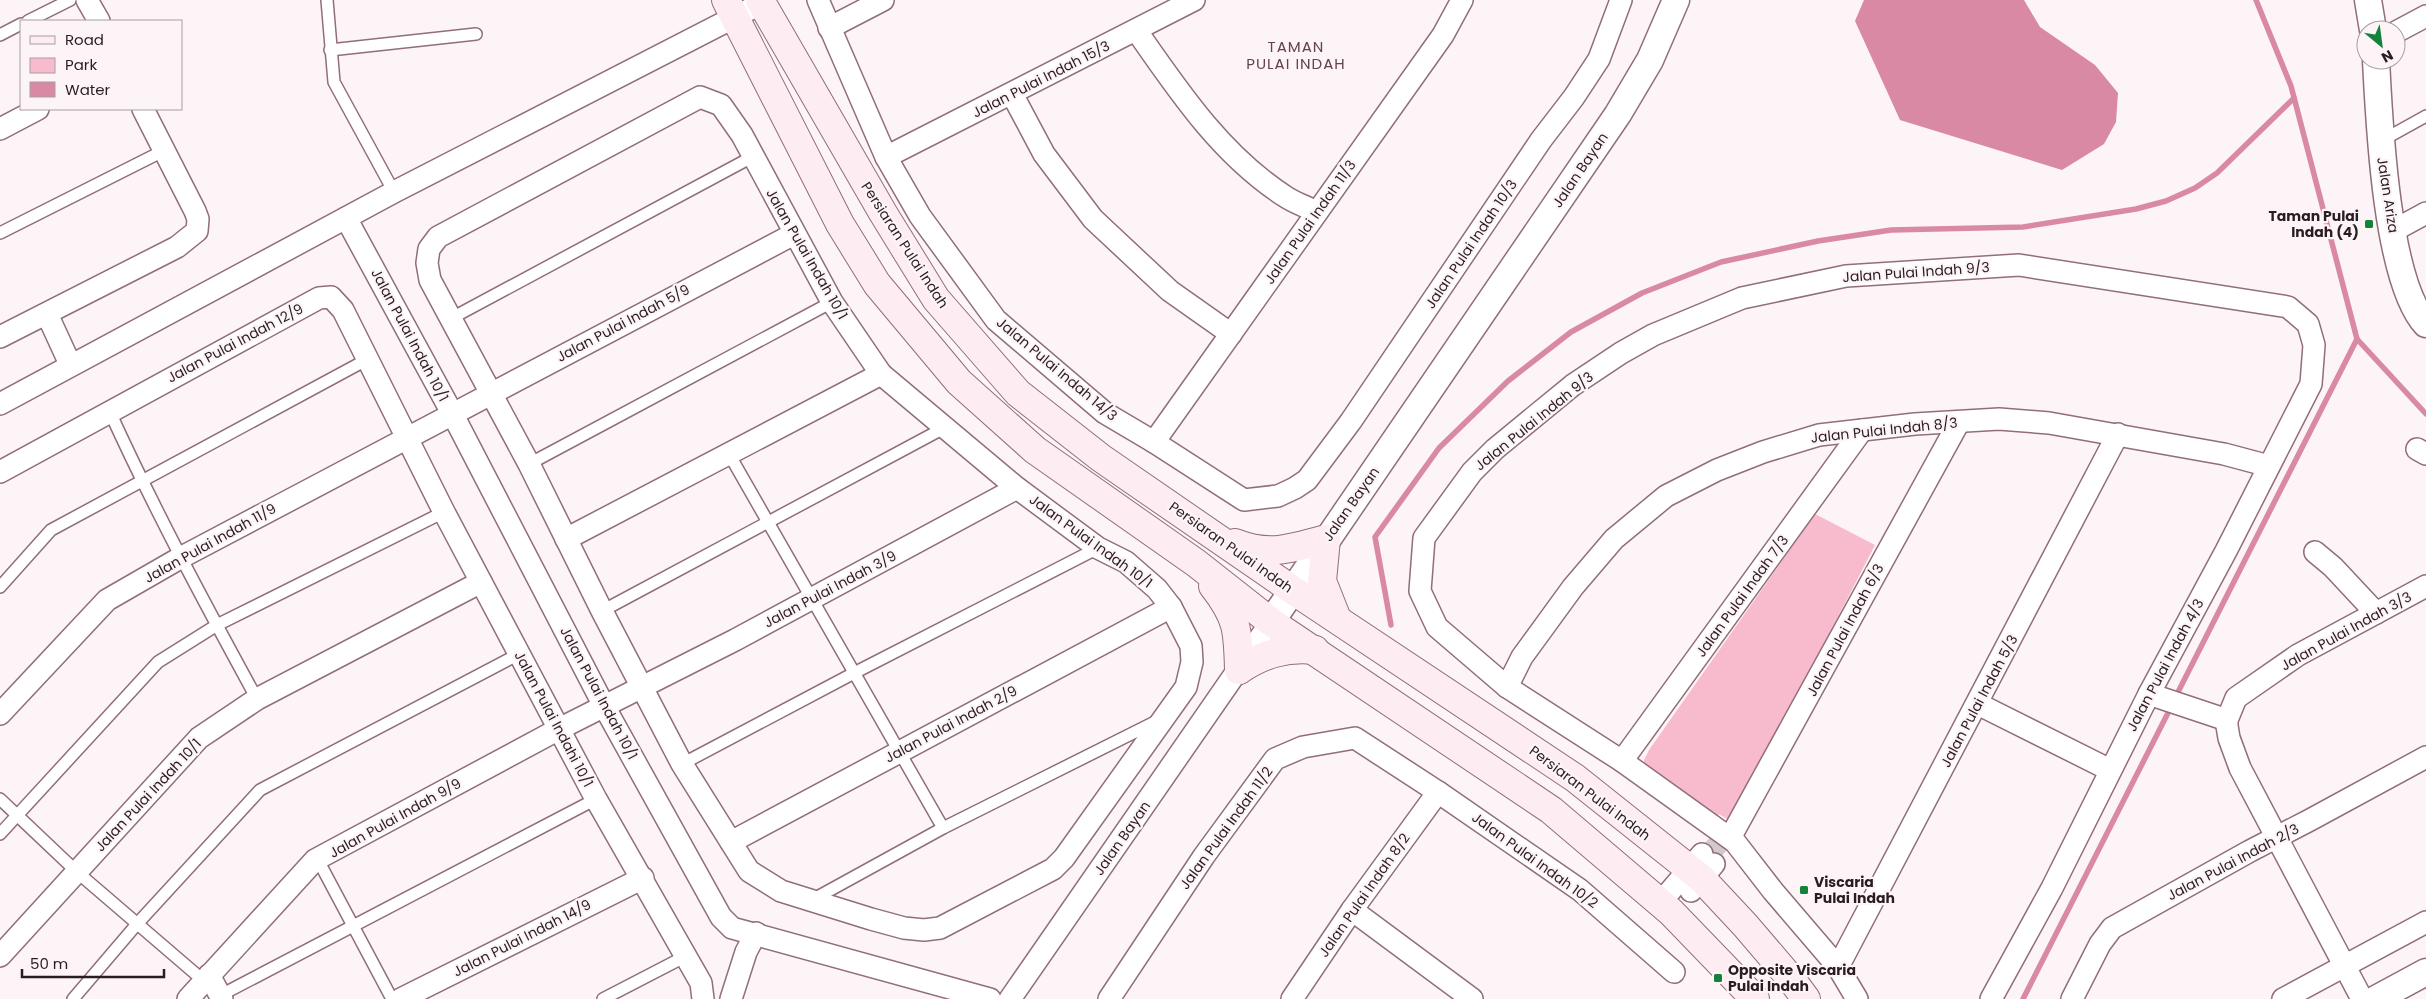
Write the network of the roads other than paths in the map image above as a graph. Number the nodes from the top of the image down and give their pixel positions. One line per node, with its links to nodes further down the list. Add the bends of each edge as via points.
1 (70, 0): 14 (lane)
2 (87, 0): 15 (street)
3 (327, 0): 23 (lane)
4 (818, 0): 19 (street)
5 (883, 0): 19 (street)
6 (1194, 0): 20 (street, Jalan Pulai Indah 15/3)
7 (1462, 0): 35 (street, Jalan Pulai Indah 11/3, via 1443,35)
8 (1621, 0): 65 (street, Jalan Pulai Indah 10/3, via 1599,59 1351,421)
9 (1676, 0): 72 (street, Jalan Bayan, via 1650,60 1618,114)
10 (2368, 0): 16 (street)
11 (761, 2): 12 (street); 70 (main road, Persiaran Pulai Indah, via 936,298 1018,393 1101,458)
12 (730, 9): 34 (street); 76 (main road, via 840,224 877,284 959,382 1036,450)
13 (2426, 16): 18 (street)
14 (30, 20)
15 (98, 20)
16 (2371, 20)
17 (20, 25): 22 (lane)
18 (2406, 27)
19 (829, 28): 33 (street, Jalan Pulai Indah 14/3)
20 (1136, 30): 25 (street, Jalan Pulai Indah 15/3); 35 (street, via 1195,114 1246,166 1287,198)
21 (476, 34): 23 (lane)
22 (0, 35)
23 (330, 50): 34 (lane, via 334,82)
24 (2376, 70): 30 (street, Jalan Ariza)
25 (1012, 94): 33 (street, Jalan Pulai Indah 15/3); 46 (street, via 1044,154 1093,219 1170,291)
26 (36, 110): 29 (street)
27 (145, 110): 31 (street)
28 (2426, 116): 30 (lane)
29 (0, 129)
30 (2380, 141): 38 (street, Jalan Ariza)
31 (165, 150): 39 (lane); 42 (street, via 195,211 197,231 178,247)
32 (752, 157): 40 (street, Jalan Pulai Indah 10/1); 44 (lane); 44 (street, Jalan Pulai Indah 10/1, via 742,135 720,105 700,97 438,237 429,249 427,272)
33 (886, 157): 60 (street, Jalan Pulai Indah 14/3, via 920,216 996,320 1105,413)
34 (394, 192): 37 (street)
35 (1317, 212): 46 (street, Jalan Pulai Indah 11/3)
36 (2426, 213): 38 (street)
37 (346, 218): 49 (street); 54 (street, Jalan Pulai Indah 10/1)
38 (2393, 231): 43 (street, Jalan Ariza, via 2403,274)
39 (0, 232)
40 (794, 234): 41 (street, Jalan Pulai Indah 10/1); 51 (street, Jalan Pulai Indah 5/9)
41 (832, 302): 50 (street, Jalan Pulai Indah 10/1); 62 (lane)
42 (47, 314): 47 (street); 49 (street)
43 (2424, 317)
44 (450, 319): 51 (street, Jalan Pulai Indah 10/1)
45 (2308, 324): 63 (street, Jalan Pulai Indah 4/3, via 2314,345 2311,384); 92 (street, Jalan Pulai Indah 9/3, via 2288,306 2020,265 1846,276 1742,298 1653,335 1573,385 1495,449 1472,472 1424,538 1420,591 1437,627)
46 (1231, 334): 60 (street, Jalan Pulai Indah 11/3)
47 (0, 337)
48 (368, 359): 53 (street, Jalan Pulai Indah 12/9, via 337,302 331,297 319,298); 59 (street, Jalan Pulai Indah 12/9); 66 (lane)
49 (70, 364): 52 (street)
50 (881, 374): 56 (street, Jalan Pulai Indah 10/1); 61 (street)
51 (491, 392): 54 (street, Jalan Pulai Indah 5/9); 62 (street, Jalan Pulai Indah 10/1)
52 (0, 404)
53 (110, 410): 64 (street, Jalan Pulai Indah 12/9); 66 (lane)
54 (452, 413): 59 (street, Jalan Pulai Indah 11/9); 97 (street, Jalan Pulai Indah 10/1)
55 (1959, 422): 57 (street, Jalan Pulai Indah 8/3); 58 (street, Jalan Pulai Indah 8/3, via 2000,419); 115 (street, Jalan Pulai Indah 6/3)
56 (944, 428): 67 (street, Jalan Pulai Indah 10/1); 69 (lane)
57 (1862, 430): 92 (street, Jalan Pulai Indah 8/3, via 1819,435 1763,452 1717,470 1666,496 1614,539 1573,587 1522,657); 104 (street, Jalan Pulai Indah 7/3)
58 (2118, 434): 63 (street, Jalan Pulai Indah 8/3); 96 (street, Jalan Pulai Indah 5/3)
59 (408, 436): 68 (street, Jalan Pulai Indahi 10/1); 75 (street, Jalan Pulai Indah 11/9)
60 (1154, 442): 65 (street, Jalan Pulai Indah 14/3, via 1244,500 1278,496)
61 (729, 454): 69 (lane); 71 (street)
62 (530, 464): 71 (street, Jalan Pulai Indah 10/1)
63 (2269, 466): 94 (street, Jalan Pulai Indah 4/3)
64 (0, 472)
65 (1307, 480)
66 (141, 481): 75 (lane); 79 (lane, via 51,530)
67 (1018, 488): 73 (street, Jalan Pulai Indah 10/1); 81 (street, Jalan Pulai Indah 3/9)
68 (444, 512): 77 (street, Jalan Pulai Indahi 10/1); 87 (lane)
69 (769, 522): 81 (lane); 83 (lane)
70 (1212, 534): 72 (main road, via 1252,550 1273,552); 80 (main road, Persiaran Pulai Indah)
71 (566, 539): 83 (street, Jalan Pulai Indah 10/1)
72 (1326, 539): 80 (street, Jalan Bayan); 85 (main road, via 1322,581)
73 (1098, 548): 82 (street, Jalan Pulai Indah 10/1, via 1126,562 1157,589); 91 (lane)
74 (2315, 552): 84 (street)
75 (180, 558): 87 (lane); 98 (street, Jalan Pulai Indah 11/9, via 107,600)
76 (1196, 564): 86 (main road); 90 (main road, via 1226,602 1234,618)
77 (481, 582): 89 (street, Jalan Pulai Indahi 10/1); 95 (street, Jalan Pulai Indah 10/1)
78 (2426, 586): 84 (street, Jalan Pulai Indah 3/3)
79 (0, 587)
80 (1294, 590): 85 (main road, Persiaran Pulai Indah); 86 (street, Jalan Bayan)
81 (813, 598): 91 (lane); 93 (street, Jalan Pulai Indah 3/9)
82 (1171, 607): 99 (street, Jalan Pulai Indah 10/1, via 1191,646 1192,662 1186,687); 102 (street, Jalan Pulai Indah 2/9)
83 (602, 611): 93 (street, Jalan Pulai Indah 10/1)
84 (2376, 613): 100 (street, Jalan Pulai Indah 3/3, via 2298,655 2236,698)
85 (1337, 619): 115 (main road, Persiaran Pulai Indah, via 1575,778)
86 (1272, 622): 88 (main road); 90 (street, Jalan Bayan)
87 (217, 625): 95 (lane); 110 (lane, via 158,662)
88 (1315, 650): 90 (main road, via 1274,652); 120 (main road, via 1552,810)
89 (519, 654): 101 (street, Jalan Pulai Indahi 10/1); 123 (lane, via 260,790)
90 (1239, 670): 142 (street, Jalan Bayan)
91 (856, 672): 102 (lane); 105 (lane)
92 (1507, 687): 104 (street, Jalan Pulai Indah 9/3)
93 (642, 688): 97 (street, Jalan Pulai Indah 9/9); 105 (street, Jalan Pulai Indah 10/1)
94 (2151, 695): 100 (street); 106 (street, Jalan Pulai Indah 4/3)
95 (257, 699): 117 (street, Jalan Pulai Indah 10/1, via 198,738)
96 (1978, 704): 106 (street); 129 (street, Jalan Pulai Indah 5/3)
97 (604, 706): 101 (street, Jalan Pulai Indah 9/9); 125 (street, Jalan Pulai Indah 10/1, via 721,917 732,928)
98 (0, 714)
99 (1165, 716): 111 (lane); 119 (street, via 1053,869 940,928 904,928)
100 (2227, 720): 113 (street, via 2228,738 2240,768)
101 (559, 728): 109 (street, Jalan Pulai Indahi 10/1); 116 (street, Jalan Pulai Indah 9/9)
102 (899, 752): 111 (lane); 114 (street, Jalan Pulai Indah 2/9)
103 (2426, 757): 113 (street, Jalan Pulai Indah 2/3)
104 (1622, 761): 115 (street, Jalan Pulai Indah 9/3)
105 (682, 764): 114 (street, Jalan Pulai Indah 10/1)
106 (2110, 770): 149 (street, Jalan Pulai Indah 4/3, via 2052,888)
107 (1438, 792): 121 (street, Jalan Pulai Indah 8/2); 130 (street, Jalan Pulai Indah 10/2, via 1580,890); 143 (street, Jalan Pulai Indah 11/2, via 1355,738 1303,747 1275,760 1204,856)
108 (0, 799): 110 (lane)
109 (596, 799): 118 (street, Jalan Pulai Indahi 10/1); 124 (lane)
110 (18, 815): 112 (lane); 117 (lane)
111 (943, 828): 119 (lane)
112 (0, 834)
113 (2276, 839): 128 (street); 150 (street, Jalan Pulai Indah 2/3, via 2112,928 2100,944)
114 (731, 842): 119 (street, Jalan Pulai Indah 10/1, via 749,871 781,891)
115 (1714, 855): 120 (street, Jalan Pulai Indah 6/3); 129 (street, Jalan Pulai Indah 9/3, via 1773,891); 147 (main road, Persiaran Pulai Indah, via 1745,925)
116 (318, 860): 124 (lane); 132 (street, Jalan Pulai Indah 9/9, via 305,869)
117 (77, 872): 123 (lane); 126 (street, Jalan Pulai Indah 10/1)
118 (643, 878): 127 (street, Jalan Pulai Indahi 10/1); 137 (street, Jalan Pulai Indah 14/9)
119 (811, 901)
120 (1666, 908): 146 (main road)
121 (1352, 910): 144 (street, Jalan Pulai Indah 8/2); 145 (street)
122 (2426, 922): 128 (street)
123 (137, 924): 132 (lane); 134 (lane)
124 (354, 926): 133 (lane); 136 (lane)
125 (756, 933): 140 (street, via 746,952); 141 (street, Jalan Pulai Indah 10/1)
126 (0, 956)
127 (686, 956): 138 (lane); 139 (street, Jalan Pulai Indahi 10/1, via 701,983)
128 (2344, 966): 151 (street); 152 (street)
129 (1838, 967): 148 (street, Jalan Pulai Indah 9/3)
130 (1674, 972)
131 (2426, 972): 153 (street)
132 (207, 978): 133 (street); 135 (street, Jalan Pulai Indah 9/9)
133 (222, 997)
134 (73, 999)
135 (188, 999)
136 (392, 999)
137 (401, 999)
138 (602, 999)
139 (703, 999)
140 (732, 999)
141 (990, 999)
142 (1010, 999)
143 (1109, 999)
144 (1292, 999)
145 (1472, 999)
146 (1755, 999)
147 (1806, 999)
148 (1857, 999)
149 (1991, 999)
150 (2072, 999)
151 (2283, 999)
152 (2362, 999)
153 (2376, 999)

